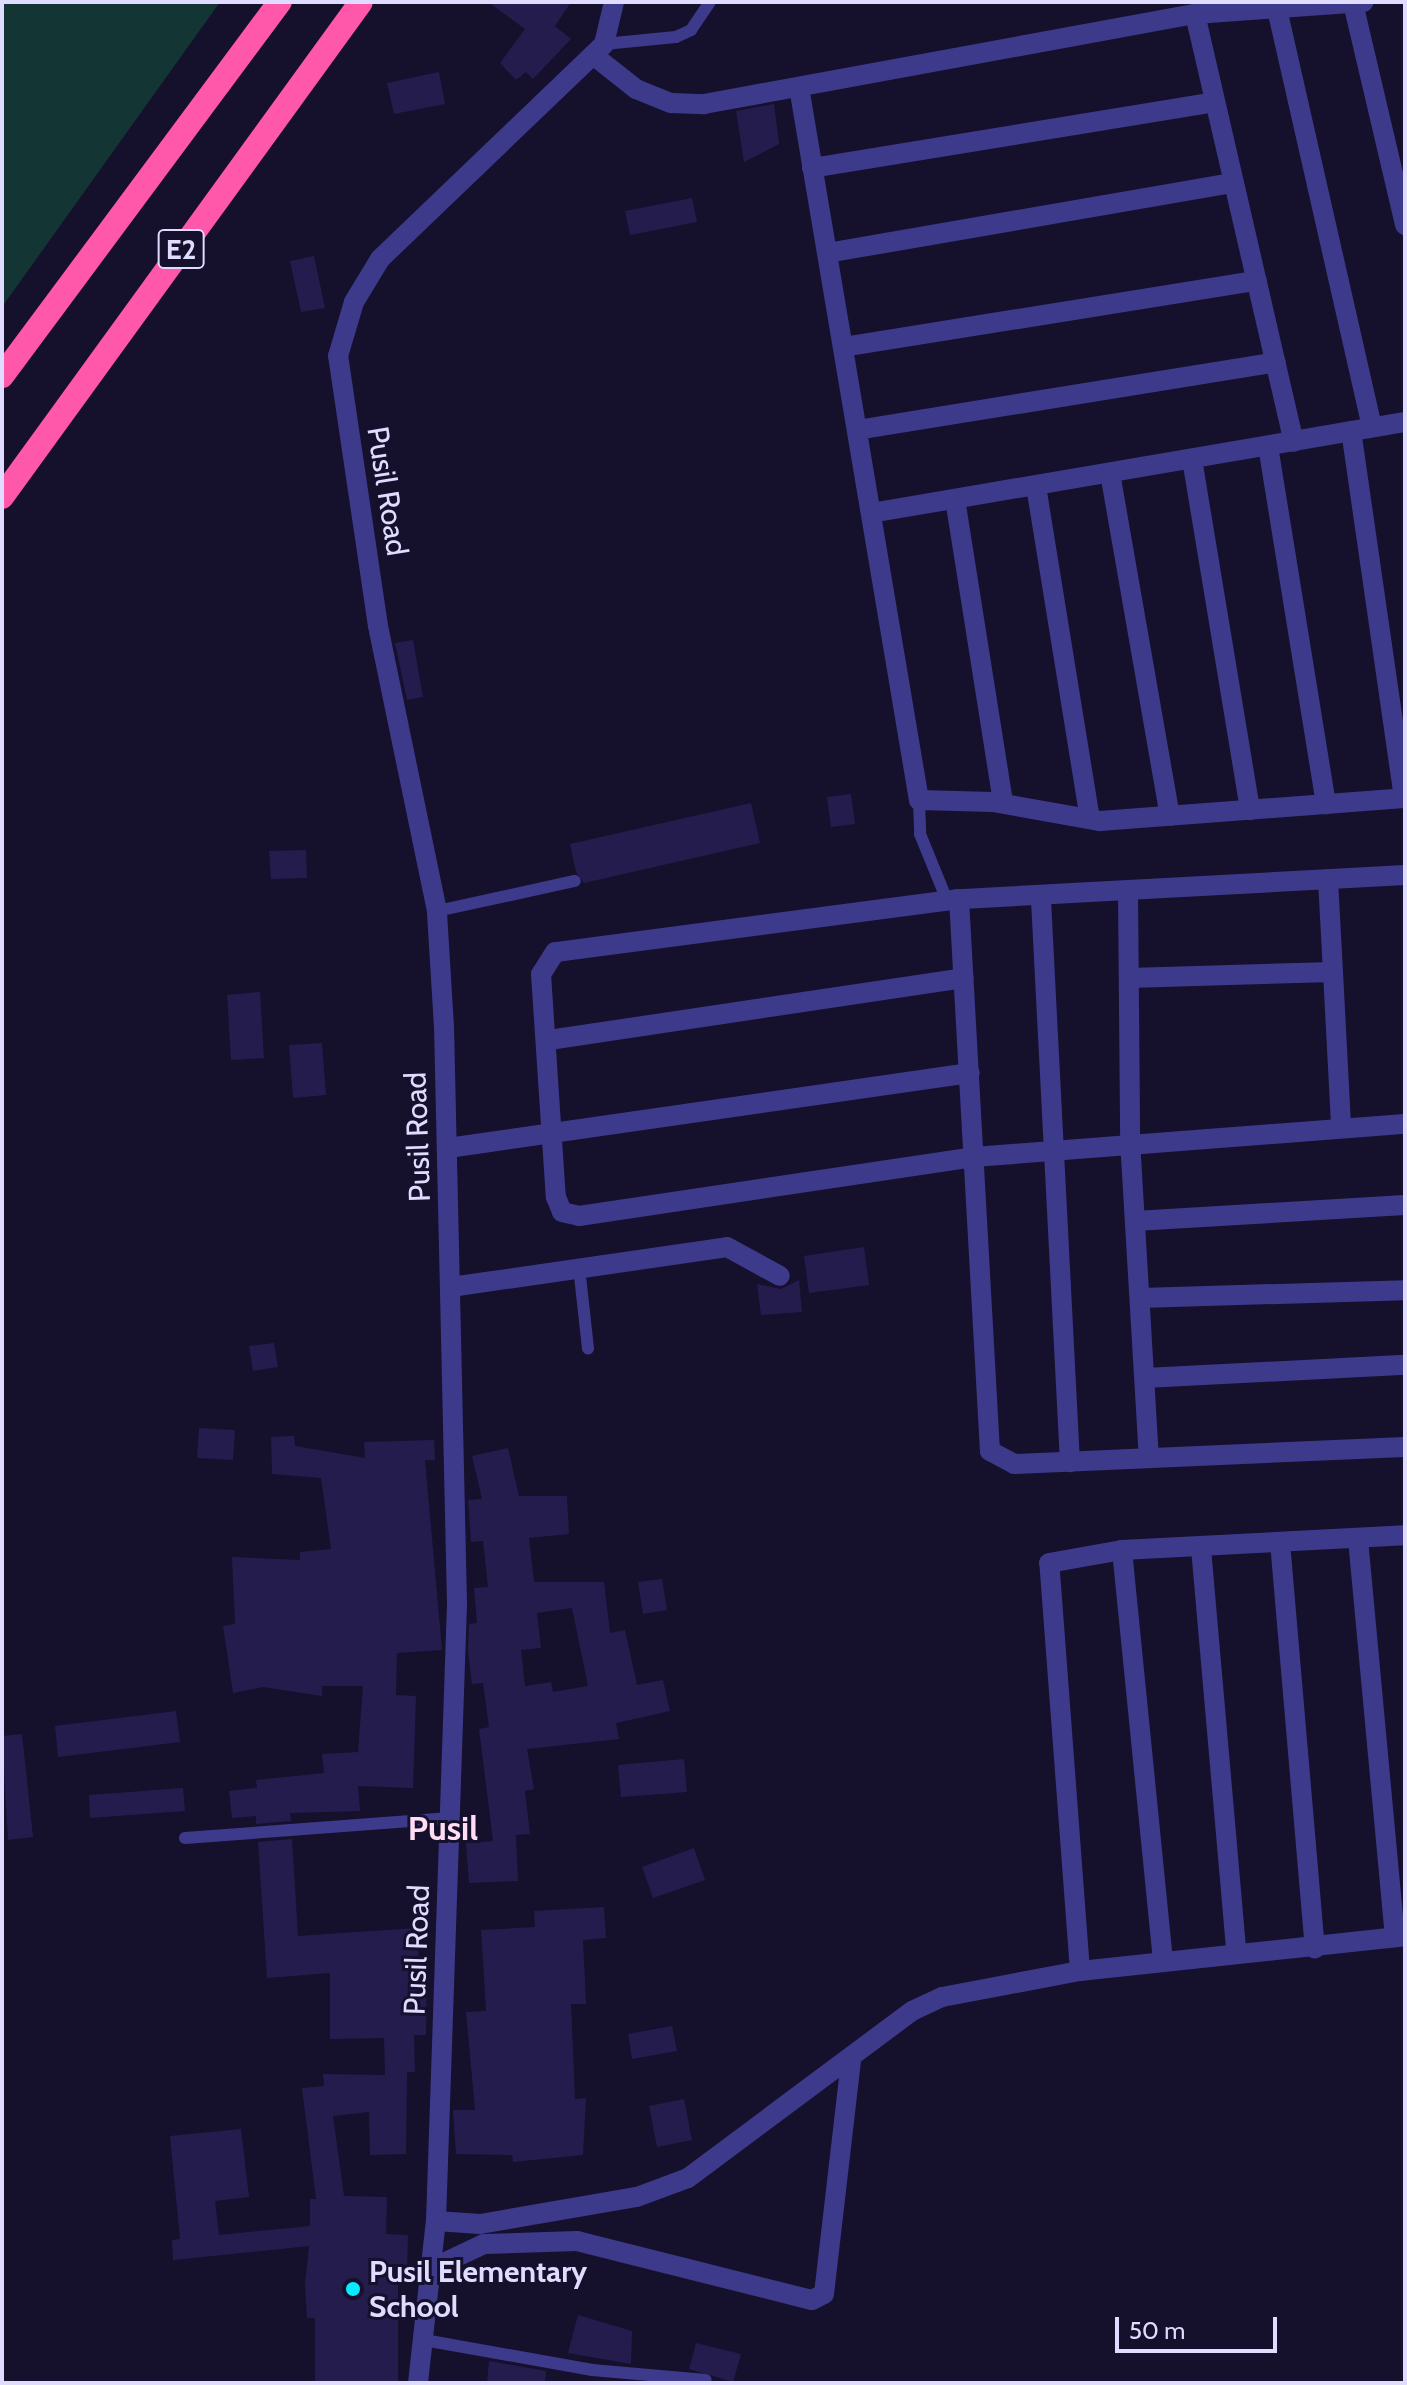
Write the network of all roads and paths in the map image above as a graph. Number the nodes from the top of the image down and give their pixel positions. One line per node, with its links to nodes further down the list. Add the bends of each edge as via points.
1 (280, 2): 18 (highway, E2)
2 (361, 2): 28 (highway, E2)
3 (614, 2): 8 (street)
4 (710, 2): 8 (lane, via 691,30 676,37)
5 (1358, 3): 6 (street); 13 (street)
6 (1277, 9): 7 (street); 20 (street)
7 (1195, 14): 9 (street); 10 (street)
8 (599, 50): 9 (street, via 636,89 671,103); 43 (street, Pusil Road, via 380,259 354,302 338,356 378,626)
9 (799, 87): 11 (street)
10 (1215, 102): 11 (street); 12 (street)
11 (812, 168): 14 (street)
12 (1234, 183): 14 (street); 15 (street)
13 (1405, 225)
14 (827, 253): 16 (street)
15 (1257, 281): 16 (street); 17 (street)
16 (843, 347): 21 (street)
17 (1276, 362): 21 (street); 23 (street)
18 (2, 376)
19 (1405, 422): 20 (street)
20 (1372, 427): 22 (street)
21 (857, 430): 30 (street)
22 (1351, 431): 23 (street); 33 (street, via 1404,798)
23 (1294, 442): 24 (street)
24 (1268, 446): 25 (street); 33 (street)
25 (1192, 459): 26 (street); 34 (street)
26 (1110, 473): 27 (street); 35 (street)
27 (1036, 486): 29 (street); 36 (street)
28 (2, 497)
29 (955, 499): 30 (street); 32 (street)
30 (871, 513): 31 (street)
31 (919, 800): 32 (street); 41 (lane, via 920,834)
32 (1003, 803): 36 (street)
33 (1326, 804): 34 (street)
34 (1250, 810): 35 (street)
35 (1170, 816): 36 (street)
36 (1090, 819)
37 (1405, 875): 38 (street)
38 (1328, 879): 40 (street); 44 (street)
39 (575, 881): 43 (lane)
40 (1128, 892): 42 (street); 46 (street)
41 (953, 900): 42 (street); 45 (street); 47 (street, via 555,952 544,959 541,974)
42 (1041, 900): 54 (street)
43 (437, 911): 53 (street, Pusil Road)
44 (1333, 972): 46 (street); 50 (street)
45 (963, 978): 47 (street); 48 (street)
46 (1129, 978): 52 (street)
47 (549, 1040): 51 (street)
48 (970, 1073): 51 (street); 55 (street)
49 (1405, 1124): 50 (street)
50 (1341, 1126): 52 (street)
51 (554, 1135): 53 (street); 55 (street, via 556,1197 562,1212 579,1216)
52 (1130, 1140): 54 (street); 57 (street)
53 (448, 1148): 60 (street, Pusil Road)
54 (1054, 1149): 55 (street); 68 (street)
55 (974, 1157): 68 (street, via 990,1451 1014,1464)
56 (1405, 1205): 57 (street)
57 (1135, 1221): 62 (street)
58 (579, 1267): 59 (street, via 727,1247); 60 (street); 63 (lane)
59 (780, 1276)
60 (451, 1287): 74 (street, Pusil Road, via 457,1603)
61 (1405, 1290): 62 (street)
62 (1140, 1298): 65 (street)
63 (588, 1349)
64 (1405, 1365): 65 (street)
65 (1145, 1378): 67 (street)
66 (1405, 1447): 67 (street)
67 (1149, 1456): 68 (street)
68 (1070, 1462)
69 (1405, 1535): 70 (street)
70 (1358, 1539): 71 (street); 76 (street)
71 (1280, 1542): 72 (street); 77 (street)
72 (1201, 1548): 73 (street); 78 (street)
73 (1122, 1550): 79 (street); 80 (street, via 1065,1555 1049,1563 1046,1577)
74 (450, 1818): 75 (lane); 82 (street, Pusil Road)
75 (185, 1838)
76 (1400, 1936): 77 (street)
77 (1315, 1948): 78 (street)
78 (1236, 1952): 79 (street)
79 (1163, 1962): 80 (street)
80 (1080, 1971): 81 (street, via 942,1997 912,2011)
81 (851, 2060): 82 (street, via 688,2178 637,2197 511,2218); 83 (street, via 824,2294 812,2300 577,2241 484,2244)
82 (436, 2221): 83 (street, Pusil Road)
83 (433, 2268): 84 (street, Pusil Road)
84 (424, 2340): 85 (lane, via 592,2370); 86 (street, Pusil Road)
85 (706, 2380)
86 (418, 2383)

